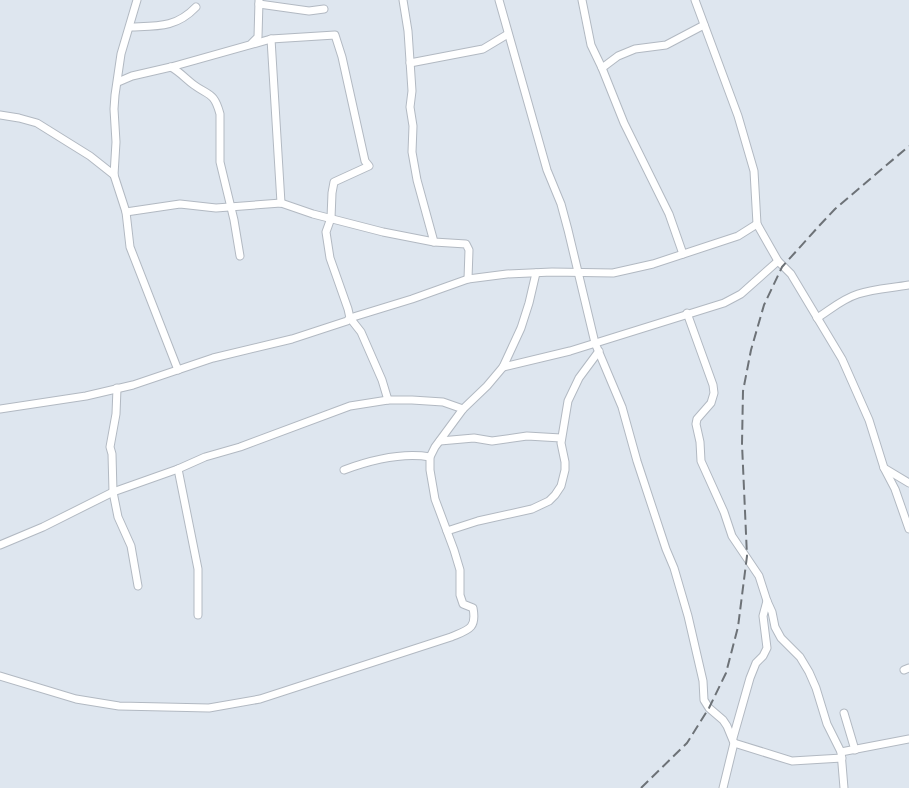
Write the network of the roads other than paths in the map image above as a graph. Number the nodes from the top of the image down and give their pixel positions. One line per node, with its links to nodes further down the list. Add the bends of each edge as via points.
1 (137, 0): 10 (street)
2 (403, 0): 14 (street)
3 (499, 0): 11 (street)
4 (582, 0): 16 (street, via 591,45)
5 (695, 0): 9 (street)
6 (259, 2): 8 (street, via 309,11); 13 (street, via 258,37)
7 (196, 7): 10 (street, via 186,17 171,24)
8 (324, 9)
9 (704, 25): 16 (street, via 666,45 635,49 618,56); 24 (street, via 738,116 754,171)
10 (130, 26): 17 (street, via 121,54)
11 (508, 34): 14 (street, via 483,49); 30 (street)
12 (271, 39): 13 (street); 20 (street); 23 (street, via 333,34 338,42 365,161 369,166 334,182)
13 (250, 45): 15 (street)
14 (410, 63): 25 (street, via 412,152)
15 (172, 67): 17 (street); 21 (street, via 211,95 219,109 220,162)
16 (602, 68): 26 (street, via 624,123 669,214)
17 (118, 82): 19 (street, via 114,109)
18 (0, 115): 19 (street, via 37,123)
19 (114, 175): 22 (street)
20 (281, 203): 21 (street); 23 (street)
21 (231, 206): 22 (street, via 216,208 180,204); 27 (street)
22 (126, 212): 39 (street, via 130,247)
23 (330, 218): 25 (street); 34 (street, via 326,243)
24 (757, 224): 26 (street, via 738,236); 28 (street)
25 (434, 242): 31 (street, via 466,244 470,250)
26 (683, 254): 30 (street, via 613,273)
27 (240, 256)
28 (778, 261): 33 (street, via 741,294 724,303); 35 (street, via 791,274)
29 (536, 273): 30 (street); 31 (street); 38 (street, via 521,328)
30 (579, 273): 36 (street)
31 (468, 279): 34 (street)
32 (909, 285): 35 (street, via 858,294)
33 (688, 313): 36 (street); 56 (street, via 708,367 714,394 696,424 701,461 732,536 759,576)
34 (350, 318): 39 (street, via 292,339); 41 (street, via 362,332)
35 (816, 318): 47 (street, via 842,359 869,420)
36 (595, 343): 37 (street); 38 (street)
37 (599, 351): 44 (street, via 571,393); 61 (street, via 622,407 674,568 702,672 704,700 723,720)
38 (503, 367): 42 (street, via 488,386)
39 (178, 370): 40 (street, via 133,386)
40 (117, 388): 43 (street); 51 (street, via 110,447)
41 (388, 400): 42 (street, via 443,402); 48 (street, via 350,406)
42 (463, 408): 45 (street)
43 (0, 409)
44 (561, 438): 45 (street, via 527,436 492,441 474,438); 53 (street, via 565,470 561,486 549,501 532,509)
45 (440, 441): 46 (street)
46 (430, 457): 49 (street, via 387,458); 53 (street, via 435,499)
47 (884, 468): 50 (street); 52 (street)
48 (178, 469): 51 (street); 57 (street, via 198,569)
49 (344, 470)
50 (909, 483)
51 (113, 492): 54 (street); 55 (street, via 118,517 131,546)
52 (909, 529)
53 (447, 531): 58 (street, via 460,570 463,604 473,608 475,620 471,628 260,699 209,708 119,706 76,699)
54 (0, 545)
55 (138, 586)
56 (767, 602): 61 (street, via 763,616 767,648 750,678); 63 (street, via 781,638 800,657 809,672 826,724)
57 (198, 614)
58 (0, 676)
59 (844, 713): 62 (street)
60 (909, 739): 62 (street)
61 (734, 741): 63 (street, via 792,762); 64 (street)
62 (855, 750): 63 (street)
63 (841, 755): 65 (street)
64 (723, 788)
65 (844, 788)

